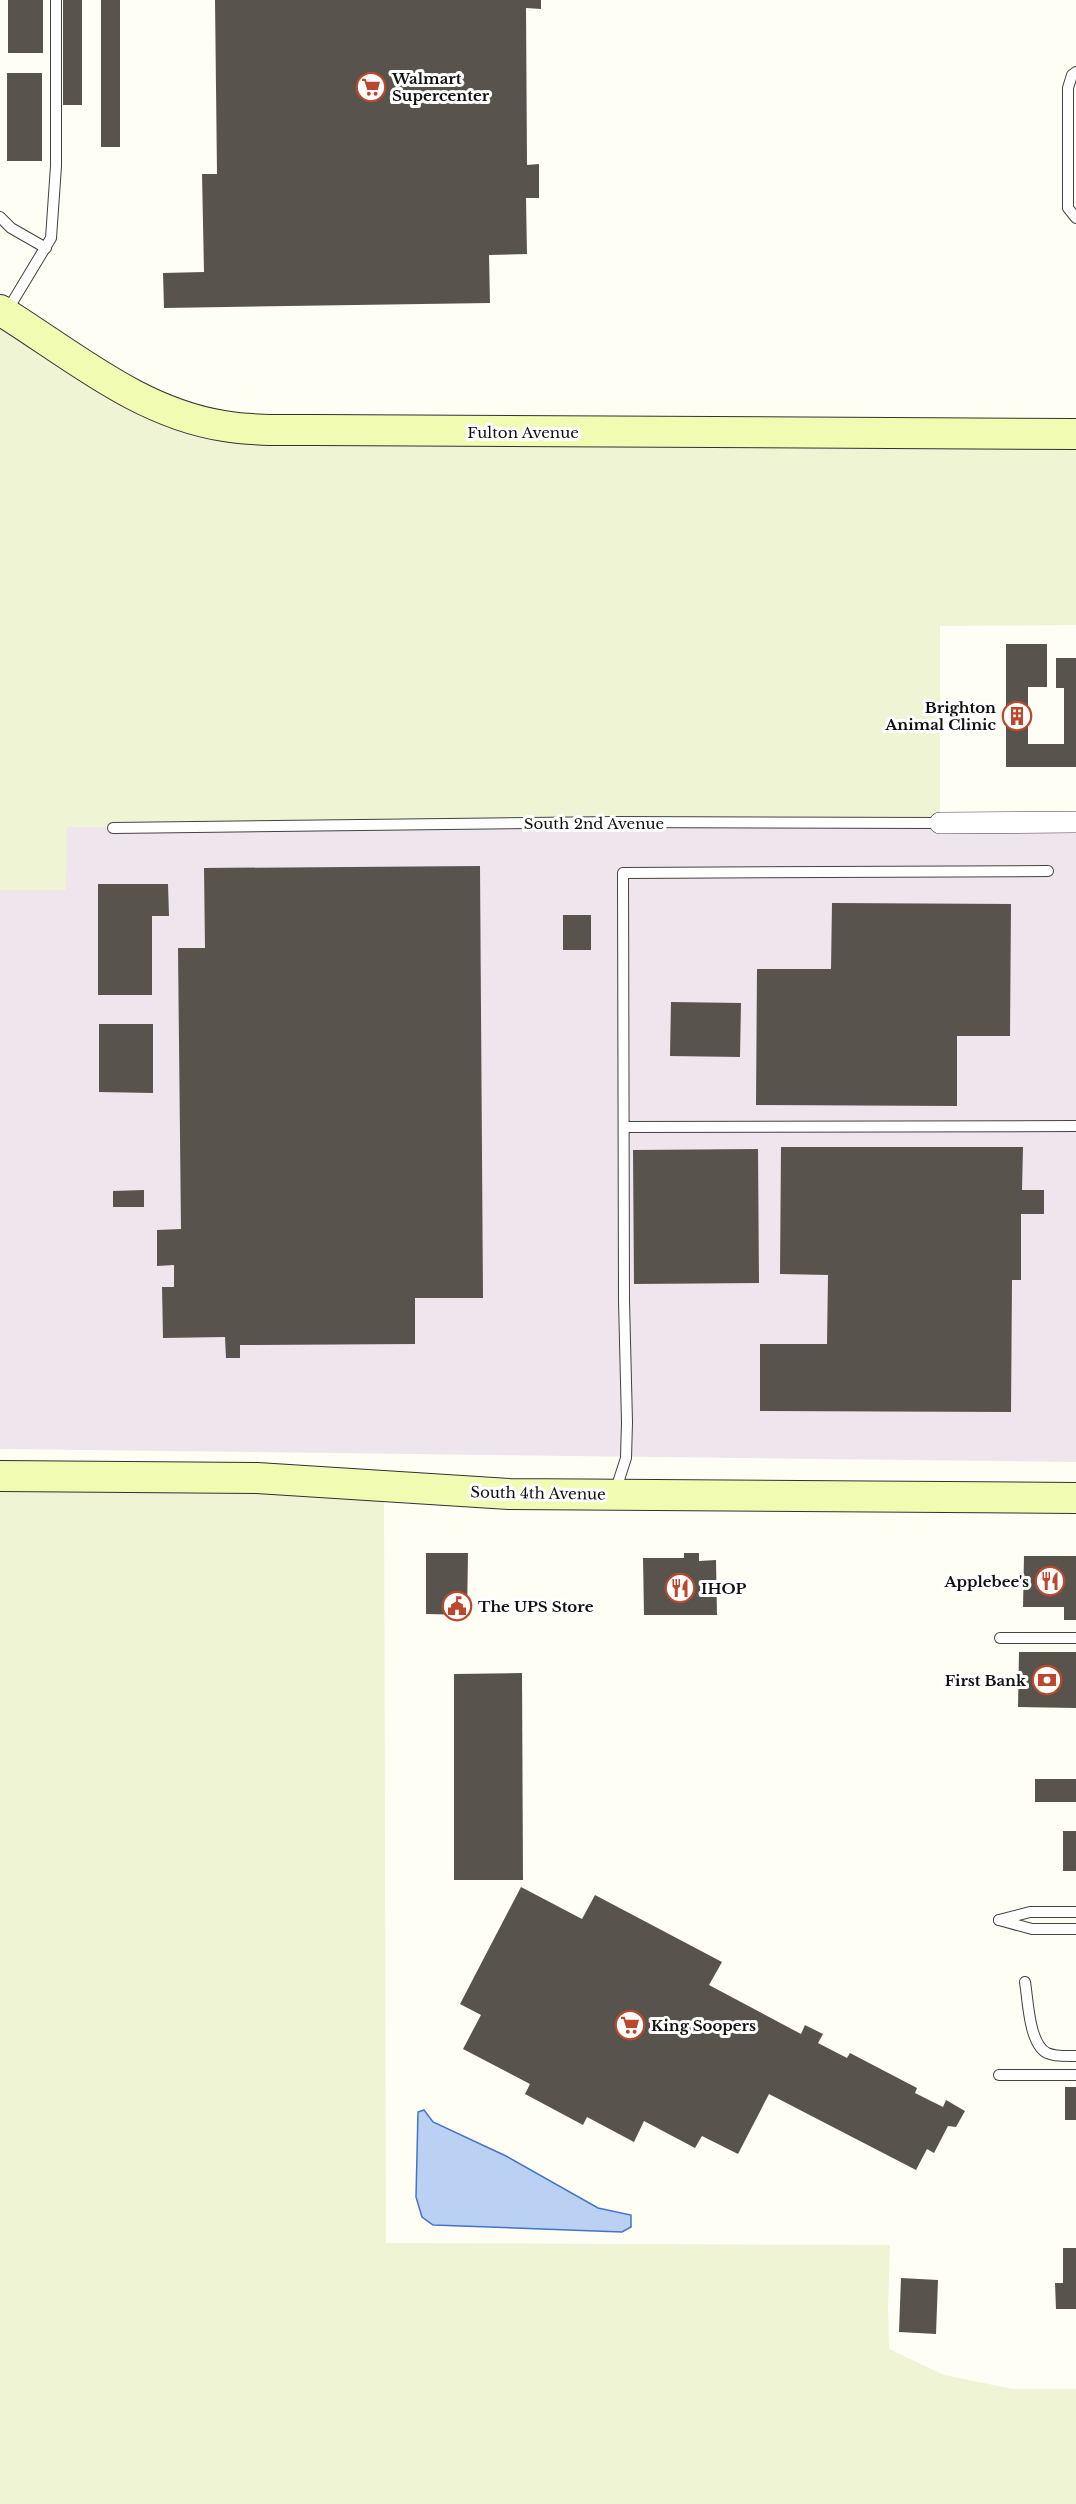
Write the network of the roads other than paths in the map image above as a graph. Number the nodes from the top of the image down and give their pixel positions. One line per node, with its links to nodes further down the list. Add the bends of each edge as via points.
1 (56, 0): 5 (lane, via 56,166 51,238)
2 (1076, 72): 4 (lane, via 1068,88 1068,208)
3 (0, 217): 5 (lane)
4 (1076, 218)
5 (46, 248): 6 (lane)
6 (3, 312): 7 (street, Fulton Avenue, via 140,398 191,418 233,427)
7 (1076, 434)
8 (1076, 822): 9 (street, South 2nd Avenue)
9 (940, 823): 10 (lane, South 2nd Avenue)
10 (113, 828)
11 (1048, 871): 13 (lane, via 623,873)
12 (1076, 1126): 13 (lane)
13 (625, 1127): 15 (lane, via 626,1458)
14 (0, 1476): 15 (street, South 4th Avenue, via 257,1478 487,1493)
15 (614, 1495): 16 (street, South 4th Avenue)
16 (1063, 1498): 17 (street)
17 (1076, 1520)
18 (1000, 1638): 19 (lane)
19 (1076, 1638)
20 (1076, 1912): 21 (lane, via 1030,1912 999,1920 1032,1929)
21 (1076, 1929)
22 (1025, 1982): 23 (lane, via 1033,2032 1041,2049 1057,2056)
23 (1076, 2056)
24 (999, 2075): 25 (lane)
25 (1076, 2075)

